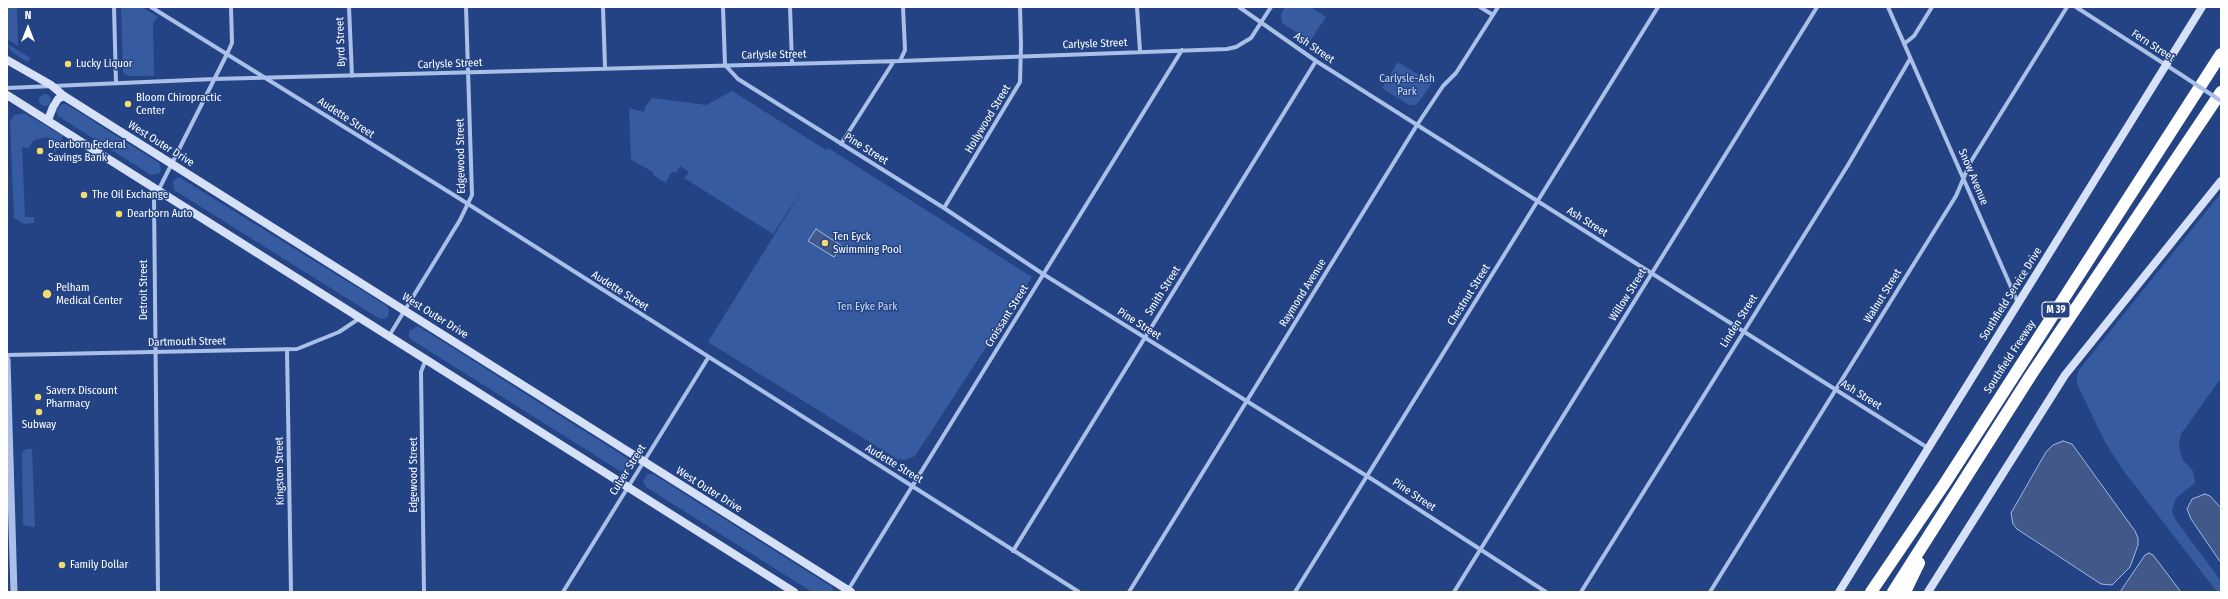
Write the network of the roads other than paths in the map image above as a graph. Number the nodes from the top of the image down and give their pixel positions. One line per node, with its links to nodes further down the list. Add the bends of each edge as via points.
1 (114, 7): 44 (street)
2 (152, 7): 28 (street, Audette Street)
3 (231, 7): 28 (street, Detroit Street, via 232,43)
4 (349, 7): 41 (street, Byrd Street)
5 (466, 7): 40 (street, Edgewood Street)
6 (603, 7): 39 (street)
7 (723, 7): 38 (street)
8 (790, 7): 36 (street)
9 (903, 7): 34 (street, via 905,50)
10 (1020, 7): 30 (street, Hollywood Street)
11 (1137, 7): 27 (street)
12 (1239, 7): 24 (street, Ash Street)
13 (1271, 7): 24 (street, Carlysle Street)
14 (1480, 7): 23 (street)
15 (1498, 7): 23 (street, Raymond Avenue)
16 (1658, 7): 58 (street, Chestnut Street)
17 (1817, 7): 62 (street, Willow Street)
18 (1888, 7): 25 (street)
19 (1932, 7): 25 (street, via 1914,36)
20 (2067, 7): 55 (street, Walnut Street, via 1972,160)
21 (2076, 7): 37 (street, Fern Street)
22 (2202, 7): 37 (main road, Southfield Service Drive)
23 (1492, 15): 52 (street, Raymond Avenue, via 1456,73)
24 (1262, 22): 26 (street, Carlysle Street, via 1251,38 1236,47); 35 (street, Ash Street)
25 (1904, 44): 31 (street, Snow Avenue)
26 (1182, 50): 27 (street, Carlysle Street); 61 (street, Croissant Street)
27 (1140, 52): 30 (street, Carlysle Street)
28 (227, 54): 42 (street, Detroit Street); 43 (street, Audette Street)
29 (2221, 54): 100 (highway, Southfield Freeway / M 39, via 1945,483)
30 (1021, 55): 34 (street, Carlysle Street); 60 (street, Hollywood Street, via 1018,88)
31 (1910, 59): 55 (street, Snow Avenue); 66 (street, Linden Street, via 1848,165)
32 (7, 60): 45 (main road, West Outer Drive)
33 (894, 61): 34 (street, Carlysle Street); 36 (street, Carlysle Street); 53 (street)
34 (900, 61)
35 (1316, 61): 52 (street, Ash Street); 68 (street, Smith Street)
36 (792, 63): 38 (street, Carlysle Street)
37 (2166, 65): 50 (street, Fern Street, bridge); 63 (main road, Southfield Service Drive)
38 (726, 66): 39 (street, Carlysle Street); 53 (street, Pine Street, via 738,79)
39 (605, 67): 40 (street, Carlysle Street)
40 (468, 72): 41 (street, Carlysle Street); 59 (street, Edgewood Street, via 472,187)
41 (352, 76): 43 (street, Carlysle Street)
42 (214, 79): 43 (street, Carlysle Street); 44 (street, Carlysle Street); 54 (street, Detroit Street)
43 (267, 79): 59 (street, Audette Street)
44 (116, 83): 45 (street, Carlysle Street)
45 (52, 85): 46 (street, Carlysle Street); 49 (main road, West Outer Drive)
46 (7, 88)
47 (2221, 92): 82 (highway, M 39)
48 (7, 95): 51 (main road)
49 (64, 96): 51 (main road, via 53,106); 54 (main road, West Outer Drive)
50 (2221, 101)
51 (48, 120): 57 (main road)
52 (1417, 125): 58 (street, Ash Street); 76 (street, Raymond Avenue)
53 (841, 144): 60 (street, Pine Street)
54 (172, 164): 57 (street, Detroit Street); 64 (main road, West Outer Drive)
55 (1963, 179): 63 (street, Snow Avenue); 75 (street, Walnut Street, via 1956,196)
56 (2221, 181): 103 (main road, via 2065,375)
57 (158, 190): 65 (main road); 70 (street, Detroit Street, via 153,209)
58 (1538, 201): 62 (street, Ash Street); 79 (street, Chestnut Street)
59 (468, 204): 64 (street, Edgewood Street); 72 (street, Audette Street)
60 (944, 208): 61 (street, Pine Street)
61 (1043, 274): 68 (street, Pine Street); 81 (street, Croissant Street)
62 (1652, 274): 66 (street, Ash Street); 83 (street, Willow Street)
63 (2019, 303): 77 (main road, Southfield Service Drive)
64 (403, 309): 67 (street, Edgewood Street); 78 (main road, West Outer Drive)
65 (360, 318): 67 (main road); 69 (street, Dartmouth Street, via 339,332 297,349)
66 (1744, 332): 75 (street, Ash Street); 97 (street, Linden Street)
67 (389, 336): 73 (main road)
68 (1145, 338): 76 (street, Pine Street); 84 (street, Smith Street)
69 (287, 349): 70 (street, Dartmouth Street, via 166,350); 89 (street, Kingston Street)
70 (154, 353): 71 (street, Dartmouth Street); 88 (street, Detroit Street)
71 (7, 355)
72 (708, 358): 78 (street, Culver Street); 81 (street, Audette Street)
73 (426, 359): 80 (main road); 90 (street, Edgewood Street, via 421,372)
74 (7, 360): 87 (street)
75 (1836, 390): 77 (street, Ash Street); 98 (street, Walnut Street)
76 (1246, 402): 79 (street, Pine Street); 93 (street, Raymond Avenue)
77 (1928, 448): 99 (main road, Southfield Service Drive)
78 (644, 462): 80 (street, Culver Street); 86 (main road, West Outer Drive)
79 (1367, 476): 83 (street, Pine Street); 94 (street, Chestnut Street)
80 (628, 486): 85 (street, Culver Street); 91 (main road)
81 (912, 486): 84 (street, Audette Street); 86 (street, Croissant Street)
82 (1944, 510): 101 (highway, M 39); 102 (highway)
83 (1480, 550): 95 (street, Willow Street); 96 (street, Pine Street)
84 (1013, 551): 92 (street, Audette Street)
85 (565, 591)
86 (848, 591)
87 (14, 592)
88 (158, 592)
89 (291, 592)
90 (424, 592)
91 (794, 592)
92 (1079, 592)
93 (1129, 592)
94 (1295, 592)
95 (1454, 592)
96 (1546, 592)
97 (1582, 592)
98 (1710, 592)
99 (1839, 592)
100 (1871, 592)
101 (1893, 592)
102 (1905, 592)
103 (1928, 592)

